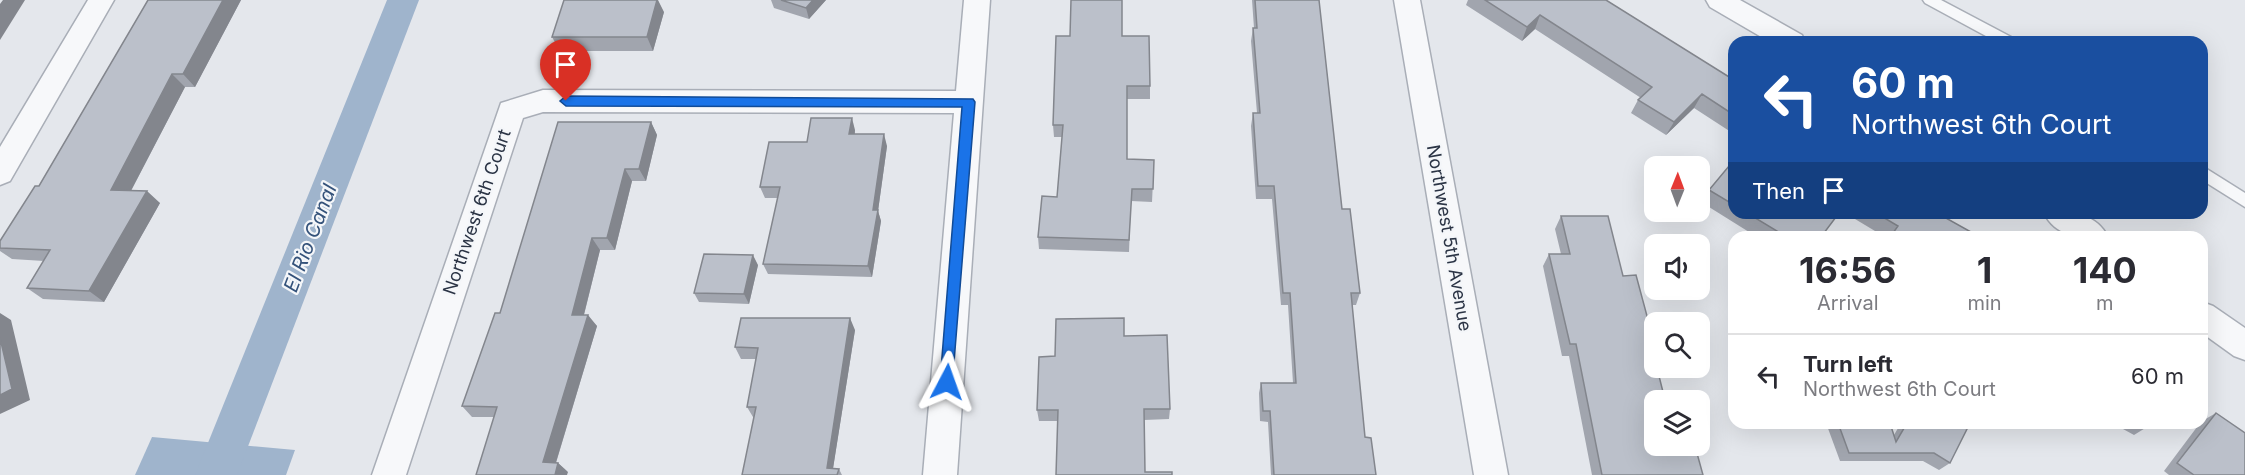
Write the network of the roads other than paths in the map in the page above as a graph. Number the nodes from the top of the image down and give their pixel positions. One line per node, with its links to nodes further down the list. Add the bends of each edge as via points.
1 (101, 0): 9 (street)
2 (977, 0): 8 (street)
3 (1407, 0): 18 (street, Northwest 5th Avenue)
4 (1719, 0): 6 (street)
5 (1930, 0): 7 (lane)
6 (1782, 36)
7 (1997, 36)
8 (969, 102): 16 (street, Northwest 6th Court, via 543,101 511,111); 17 (street)
9 (0, 173)
10 (2208, 176): 11 (lane)
11 (2245, 201)
12 (2068, 219): 13 (street)
13 (2084, 231)
14 (2208, 319): 15 (street)
15 (2245, 346)
16 (389, 475)
17 (940, 475)
18 (1491, 475)

